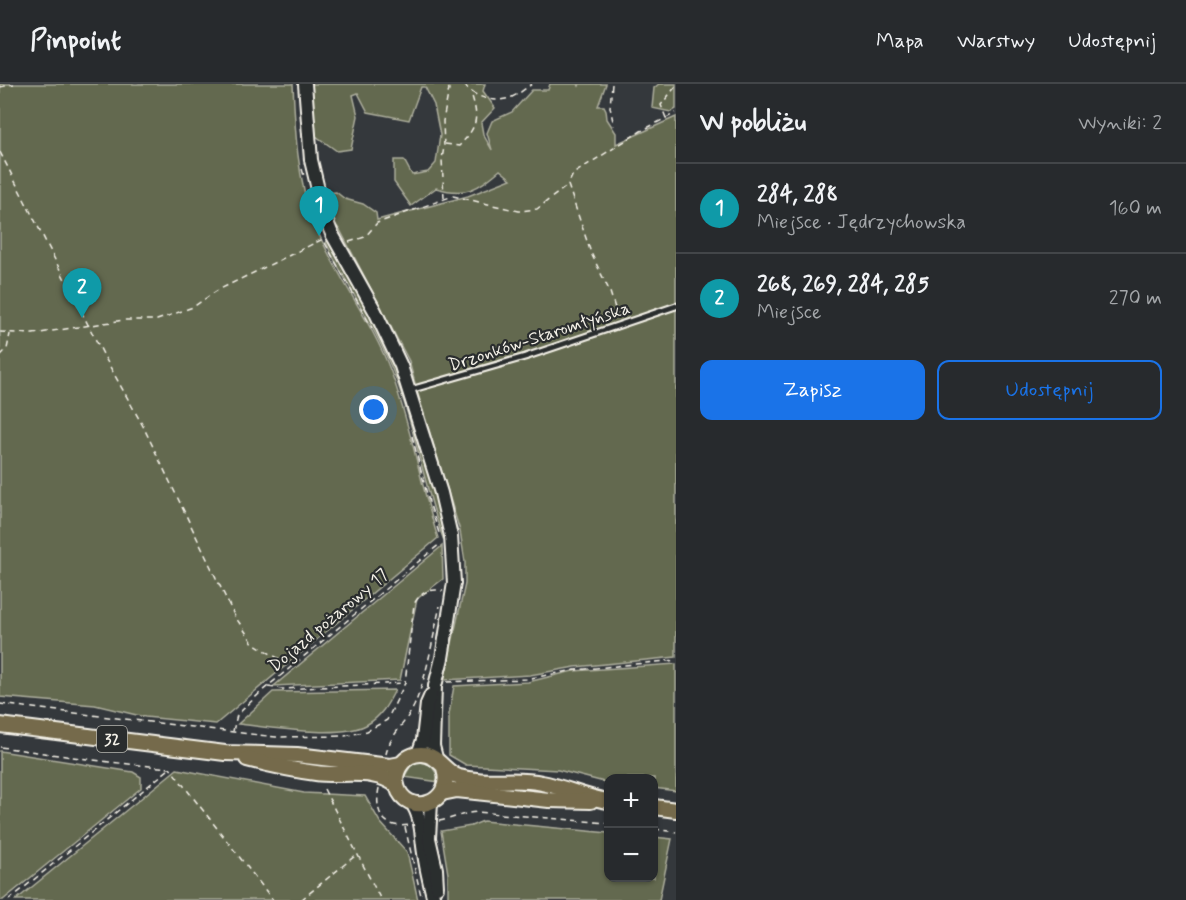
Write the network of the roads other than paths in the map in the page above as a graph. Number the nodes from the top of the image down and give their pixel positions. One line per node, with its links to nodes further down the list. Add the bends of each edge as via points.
1 (304, 84): 3 (main road, via 311,160 328,237 375,311)
2 (676, 306): 3 (lane, Drzonków-Staromłyńska, via 525,357)
3 (410, 390): 4 (main road, via 447,514 453,551 453,594)
4 (436, 684): 6 (main road, via 427,704); 7 (main road, via 433,746)
5 (0, 725): 9 (main road, 32, via 225,753 336,776)
6 (418, 754): 7 (main road, via 430,755); 8 (main road, 32)
7 (440, 763): 11 (main road, via 446,782); 12 (main road, via 457,776 541,783)
8 (401, 764): 9 (main road, 32); 10 (main road)
9 (382, 771): 10 (main road, 32)
10 (397, 786): 14 (main road, 32)
11 (442, 793): 13 (main road, via 457,790 549,800); 15 (main road)
12 (604, 800)
13 (604, 800)
14 (411, 802): 15 (main road); 18 (main road)
15 (431, 802): 18 (main road)
16 (658, 808): 17 (main road)
17 (676, 810)
18 (424, 823): 19 (main road, via 436,869)
19 (435, 900)

